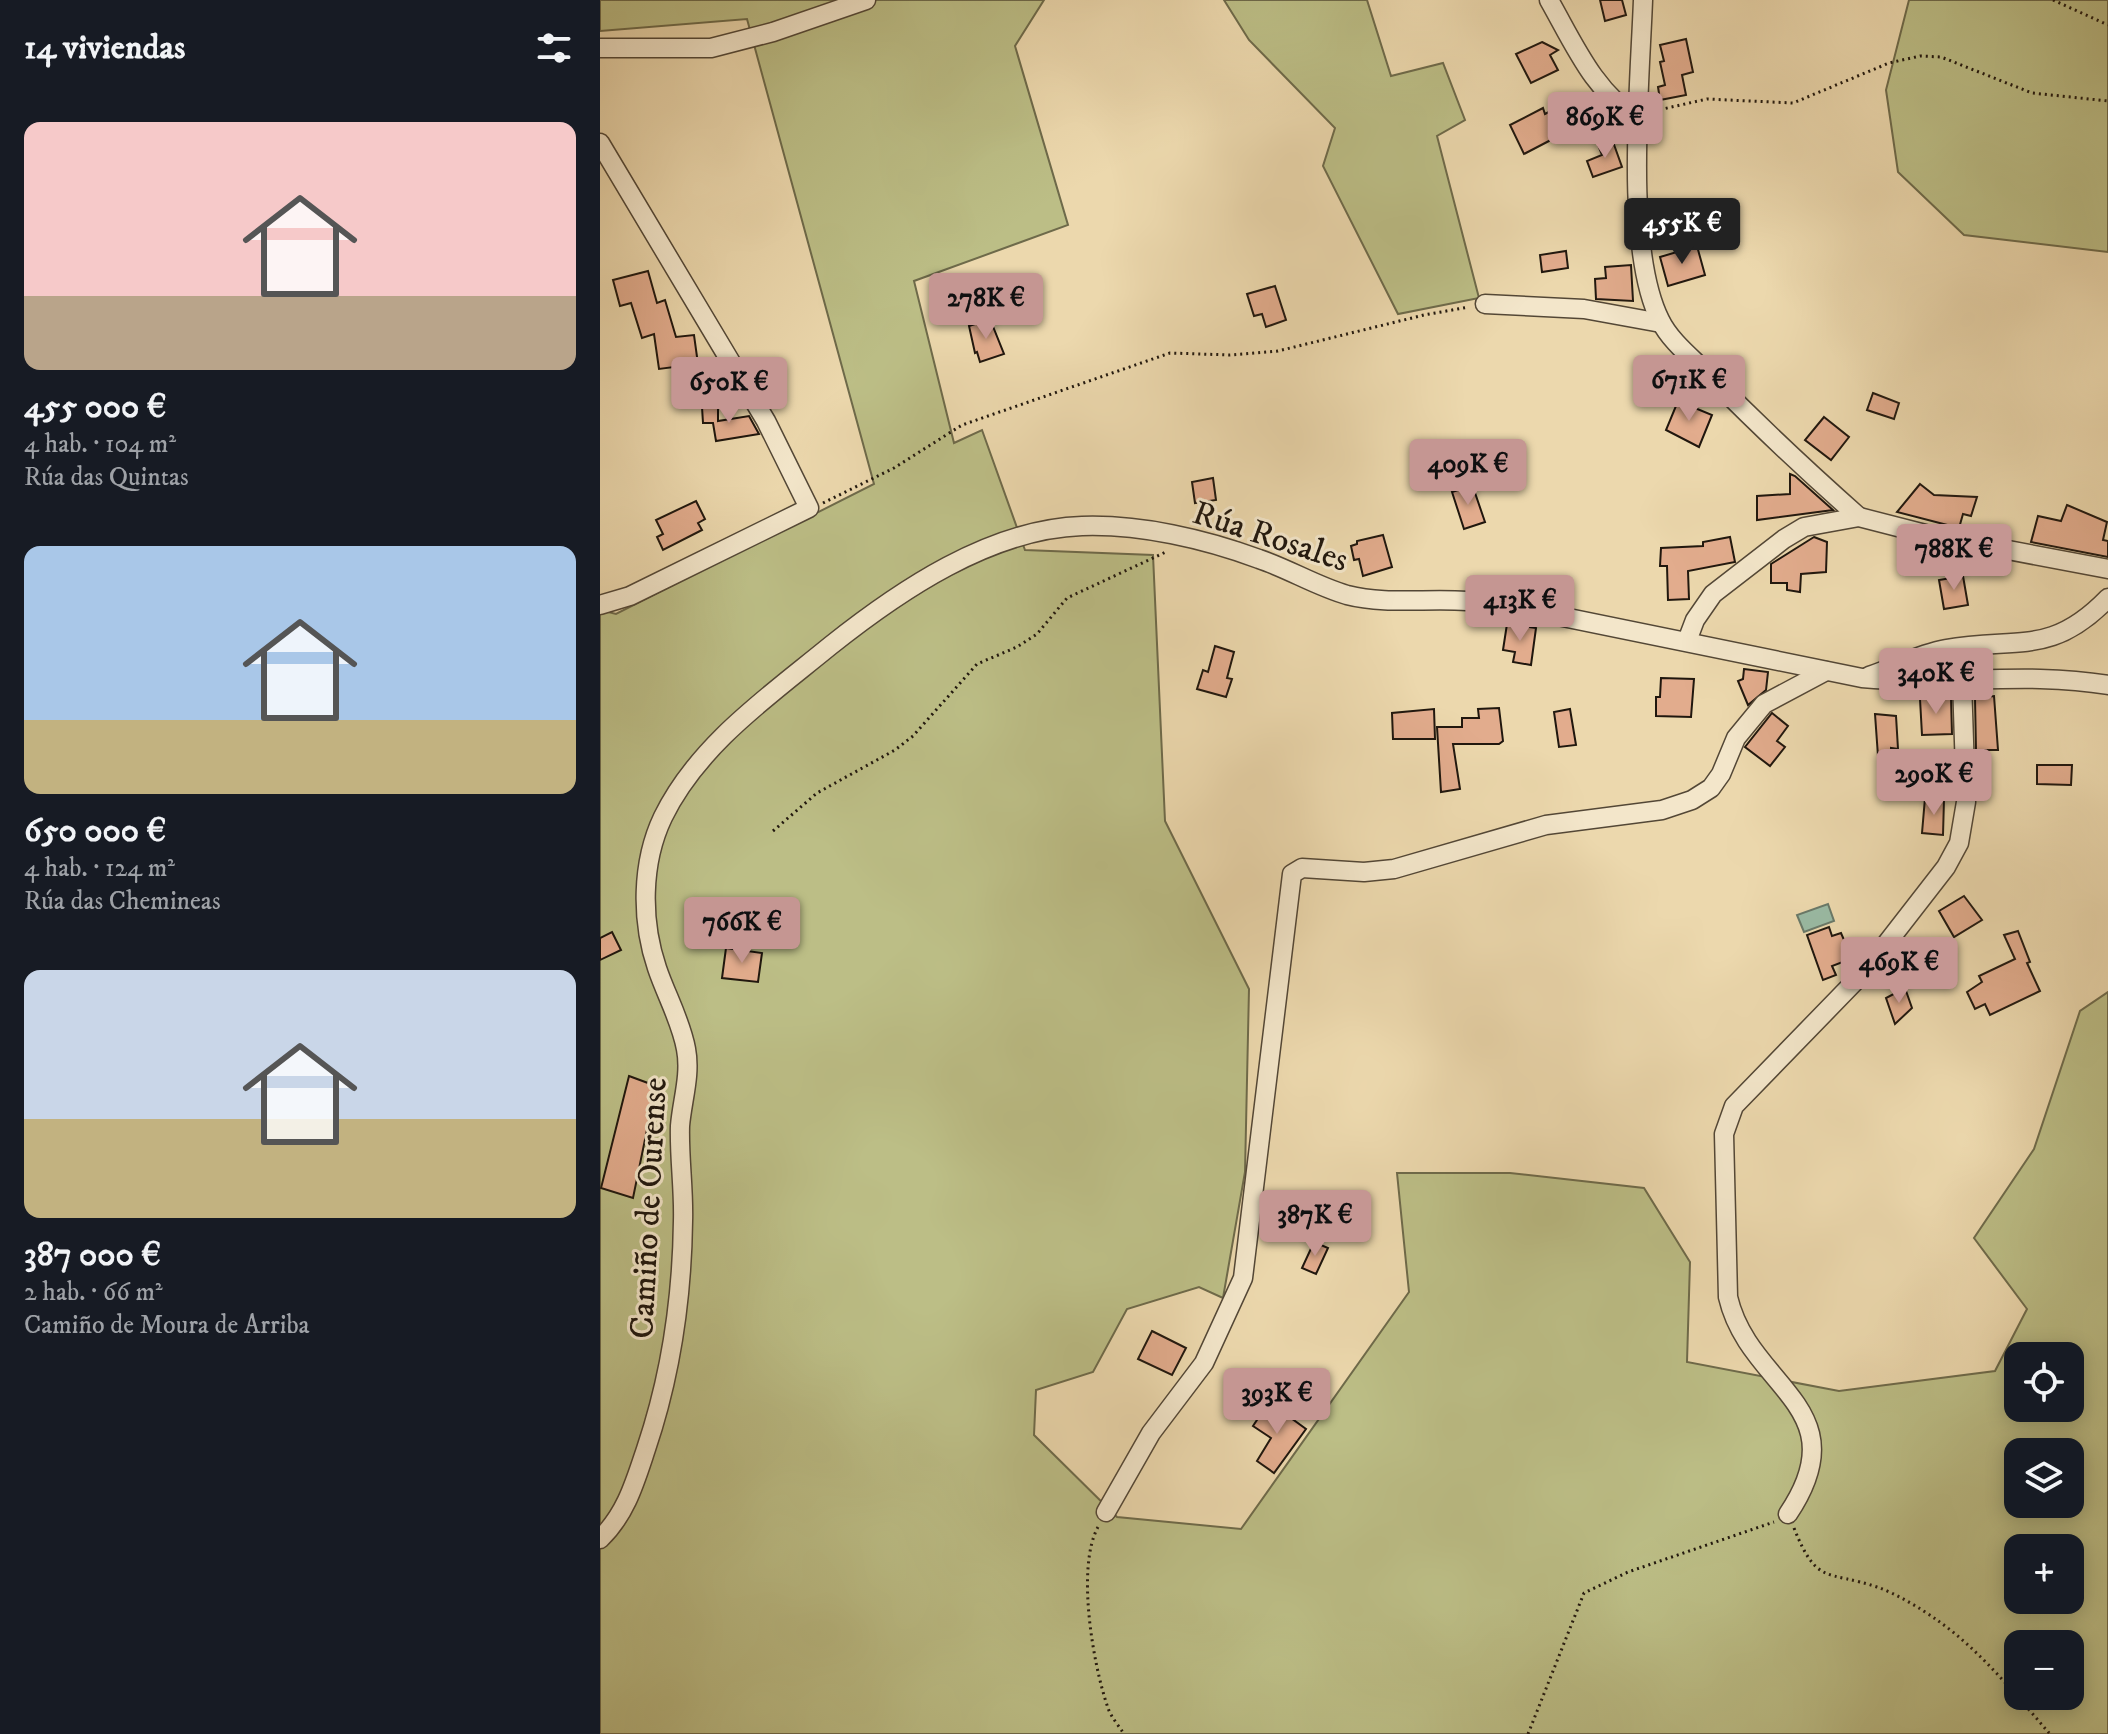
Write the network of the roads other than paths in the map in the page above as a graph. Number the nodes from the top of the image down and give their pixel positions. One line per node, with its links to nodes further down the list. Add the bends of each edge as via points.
1 (866, 0): 4 (street, via 711,48)
2 (1549, 0): 5 (street, via 1598,85 1615,105)
3 (1643, 0): 5 (street)
4 (600, 48)
5 (1639, 117): 8 (street, via 1641,240)
6 (600, 143): 12 (street, via 766,421 809,508 630,596)
7 (1485, 304): 8 (street, via 1584,309)
8 (1661, 323): 9 (street, via 1731,398)
9 (1859, 517): 10 (street); 13 (street, via 1804,527 1784,539 1713,594)
10 (2108, 569)
11 (2108, 598): 15 (street, via 2083,621 2045,639 1946,649)
12 (600, 605)
13 (1687, 641): 14 (street, Rúa Rosales); 18 (street, Rúa Rosales, via 1466,600 1347,595 1261,559 1125,528 1045,530 1006,542 921,583 843,636 739,720 692,772 663,818 649,858 648,933)
14 (1826, 671): 15 (street, Rúa Rosales); 19 (street, via 1764,704 1736,738 1711,788 1692,800 1662,810 1546,825 1394,869 1302,868 1292,874 1243,1278 1204,1363 1151,1433)
15 (1862, 678): 16 (street, Rúa Rosales)
16 (1962, 681): 17 (street, Rúa Rosales); 20 (street, via 1966,802 1953,855 1866,970 1734,1106 1724,1134 1733,1320 1798,1405 1814,1450 1810,1474)
17 (2108, 685)
18 (656, 965): 21 (street, Camiño de Ourense, via 688,1067 680,1128 683,1222 678,1309 664,1394 630,1498)
19 (1106, 1512)
20 (1788, 1514)
21 (600, 1539)

